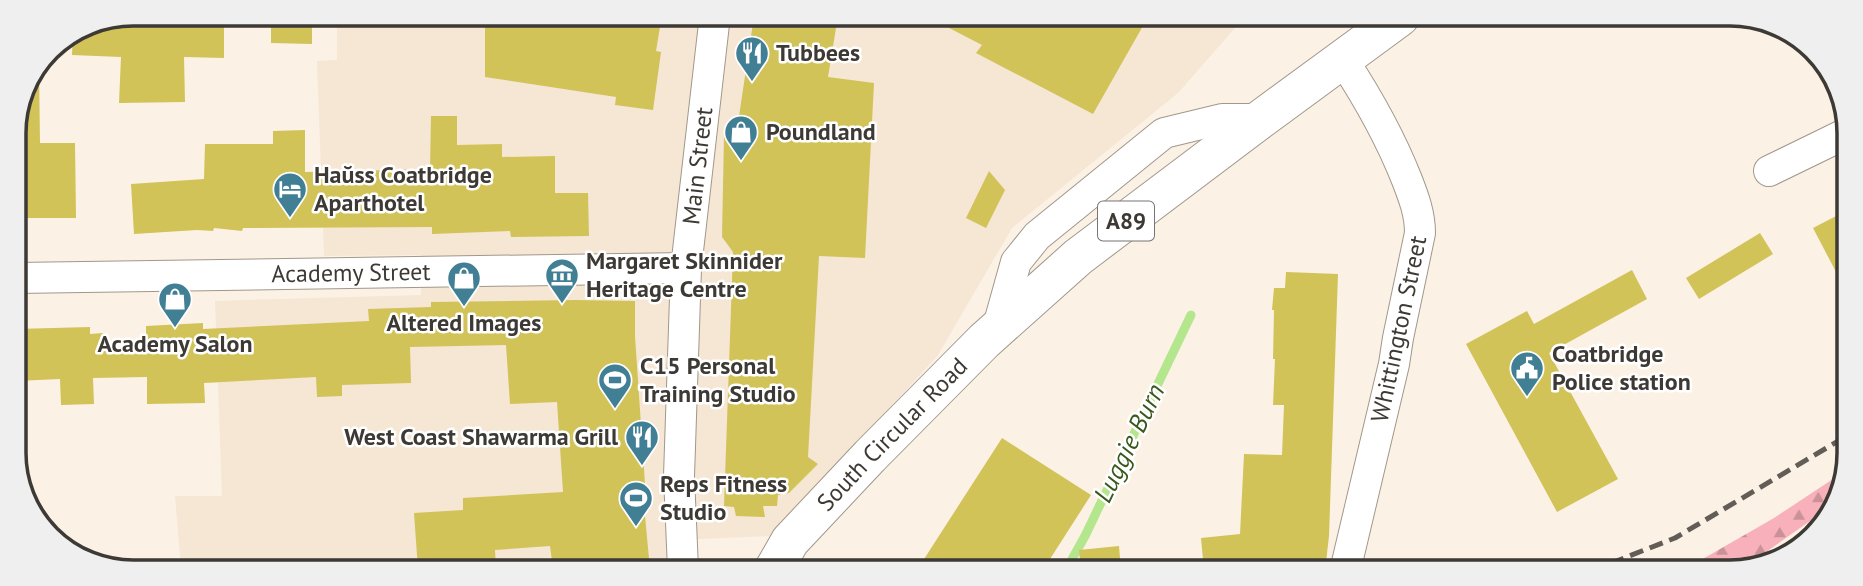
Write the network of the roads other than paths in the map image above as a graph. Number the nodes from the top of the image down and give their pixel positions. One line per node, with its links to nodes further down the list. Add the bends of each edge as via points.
1 (714, 26): 6 (street, Main Street)
2 (1388, 26): 3 (main road, South Circular Road / A89)
3 (1343, 60): 8 (main road, South Circular Road / A89, via 1078,257 870,456); 10 (street, Whittington Street, via 1385,129 1420,218 1394,363)
4 (1837, 138): 5 (street)
5 (1769, 171)
6 (686, 268): 7 (street, Academy Street); 9 (street, Main Street, via 679,475)
7 (26, 278)
8 (782, 555)
9 (683, 560)
10 (1348, 560)

